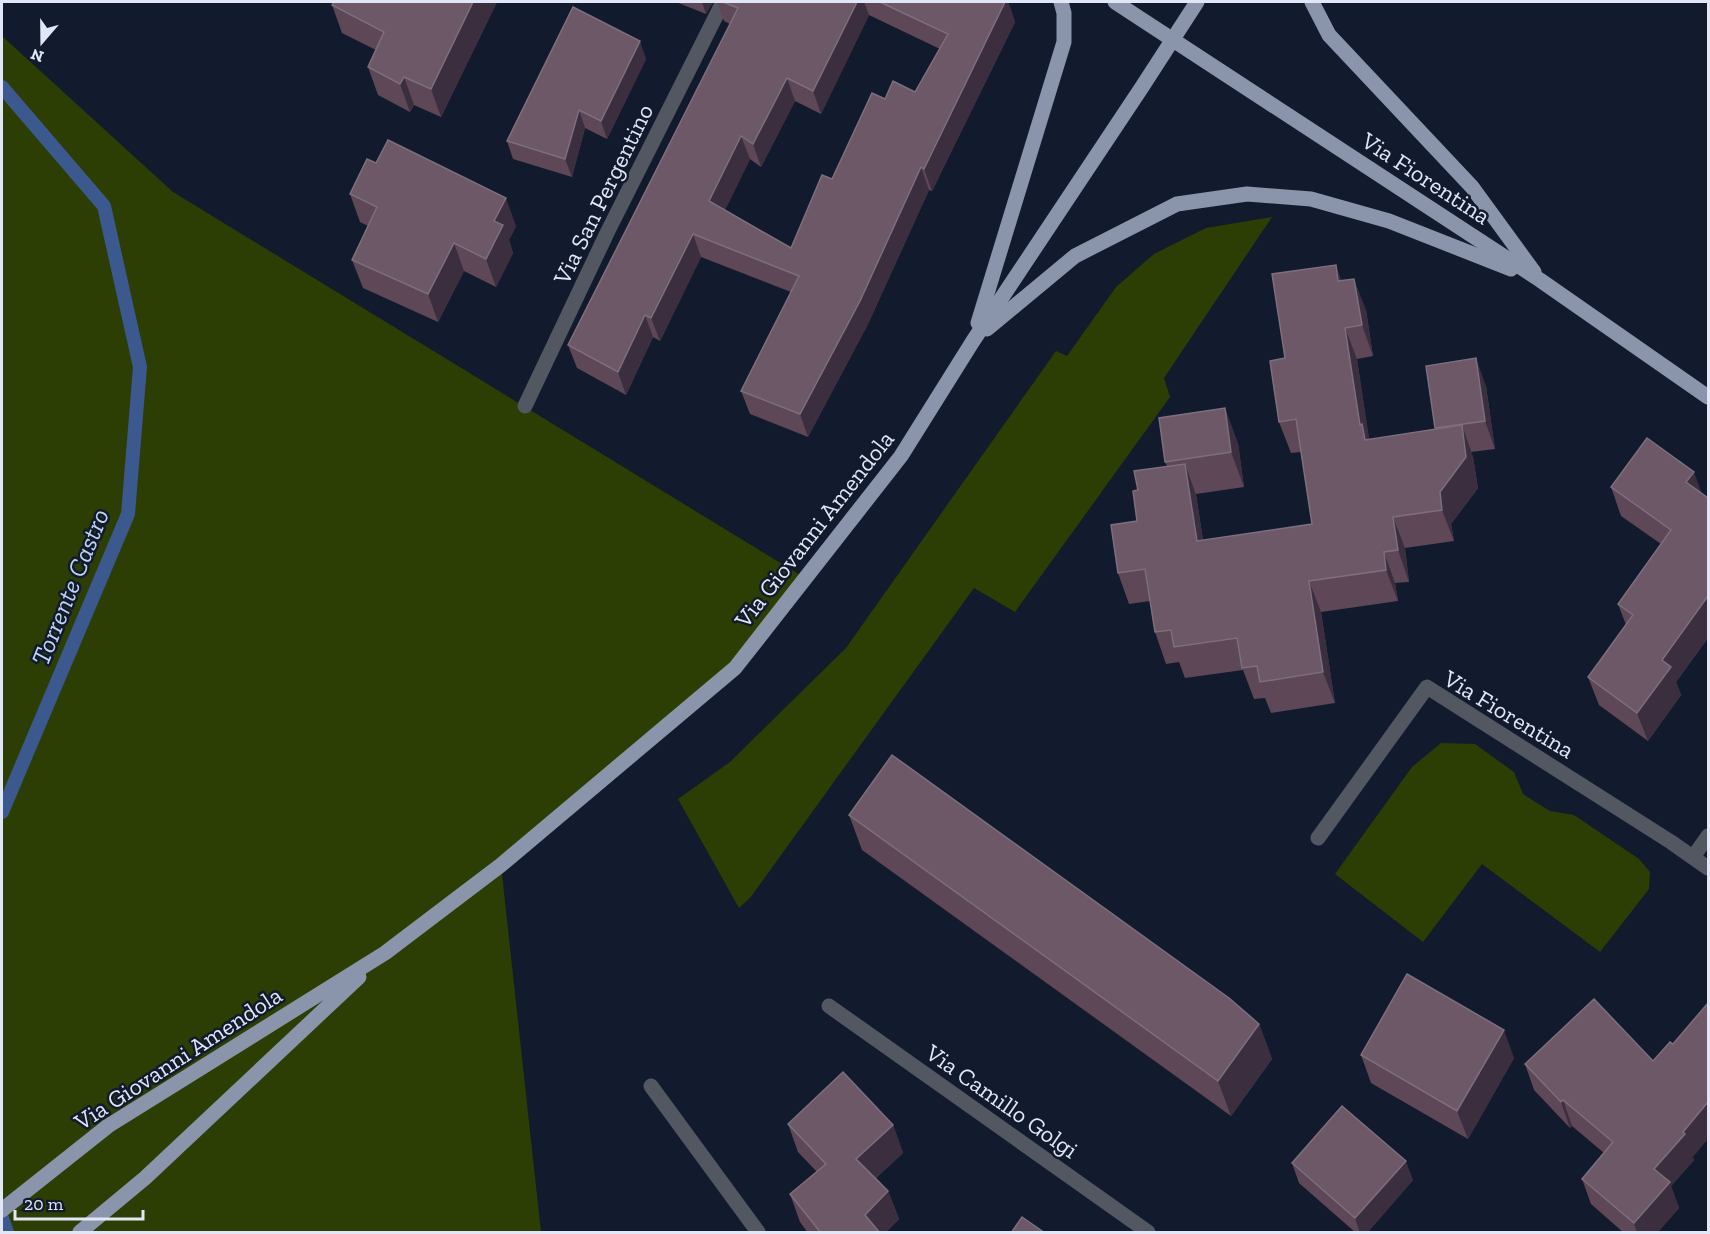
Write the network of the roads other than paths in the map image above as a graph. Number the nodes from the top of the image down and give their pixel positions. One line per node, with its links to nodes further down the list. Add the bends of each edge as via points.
1 (723, 2): 10 (street, Via San Pergentino)
2 (1061, 2): 8 (main road, via 1064,42)
3 (1115, 2): 6 (main road, Via Fiorentina)
4 (1197, 2): 6 (main road, Via Giovanni Amendola)
5 (1312, 2): 7 (main road, via 1329,35 1472,187)
6 (1173, 38): 7 (main road, Via Fiorentina); 8 (main road, Via Giovanni Amendola)
7 (1539, 280): 8 (main road, via 1389,221 1311,199 1247,194 1177,204 1075,256); 9 (main road, Via Fiorentina)
8 (973, 341): 15 (main road, Via Giovanni Amendola, via 901,456 735,668 501,865)
9 (1708, 397)
10 (525, 406)
11 (1708, 836): 13 (street)
12 (1318, 838): 13 (street, Via Fiorentina, via 1427,687)
13 (1693, 857): 14 (street, Via Fiorentina)
14 (1708, 868)
15 (385, 953): 18 (main road, Via Giovanni Amendola, via 108,1126); 19 (main road, Via Giovanni Amendola, via 145,1178)
16 (829, 1006): 21 (street, Via Camillo Golgi)
17 (651, 1086): 20 (street)
18 (2, 1210)
19 (80, 1233)
20 (758, 1233)
21 (1148, 1233)

